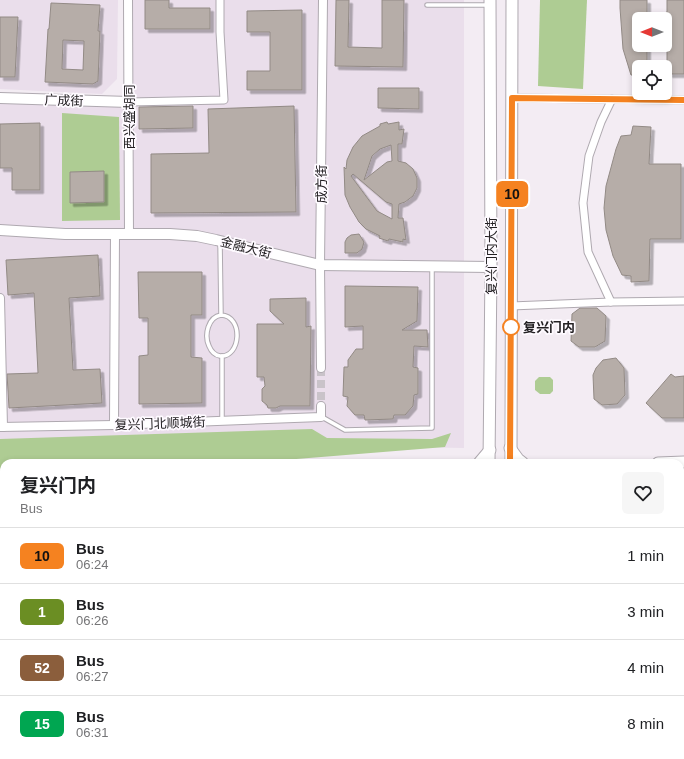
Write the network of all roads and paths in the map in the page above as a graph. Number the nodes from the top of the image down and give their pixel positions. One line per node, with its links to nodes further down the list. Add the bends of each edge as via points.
1 (128, 0): 11 (street, 西兴盛胡同)
2 (220, 0): 11 (street, via 224,100)
3 (323, 0): 17 (street, 成方街)
4 (512, 0): 8 (main road, 复兴门内大街)
5 (490, 3): 6 (lane); 18 (main road, 复兴门内大街)
6 (427, 5)
7 (0, 98): 11 (main road, 广成街)
8 (512, 98): 9 (street); 23 (main road, 复兴门内大街)
9 (612, 99): 10 (street); 22 (street, via 589,156 583,203 588,252)
10 (684, 100)
11 (129, 102): 14 (street, 西兴盛胡同)
12 (0, 224): 14 (main road)
13 (0, 230): 15 (main road, 金融大街)
14 (129, 231): 15 (main road, 金融大街); 16 (main road, 金融大街, via 197,236); 17 (main road, via 171,228 220,234)
15 (115, 234): 30 (street)
16 (220, 241): 17 (main road, 金融大街); 24 (lane)
17 (320, 262): 18 (main road); 19 (main road, 金融大街); 26 (street, 成方街)
18 (491, 264): 19 (main road, 金融大街); 33 (main road, 复兴门内大街)
19 (432, 266): 28 (lane, via 432,428 345,430)
20 (0, 298): 31 (street)
21 (684, 301): 22 (street)
22 (611, 302): 23 (street)
23 (511, 306): 32 (main road, 复兴门内大街)
24 (221, 315): 25 (lane, via 212,320 207,339 215,354); 25 (lane, via 232,319 237,336 233,350)
25 (222, 356): 29 (lane)
26 (321, 368)
27 (321, 406): 28 (street)
28 (321, 416): 29 (street, 复兴门北顺城街)
29 (222, 421): 30 (street, 复兴门北顺城街)
30 (114, 425): 31 (street, 复兴门北顺城街)
31 (1, 427)
32 (510, 448): 36 (main road, 复兴门内大街); 37 (main road)
33 (490, 450): 34 (main road); 35 (main road, 复兴门内大街)
34 (482, 459)
35 (489, 459)
36 (510, 459)
37 (518, 459)

